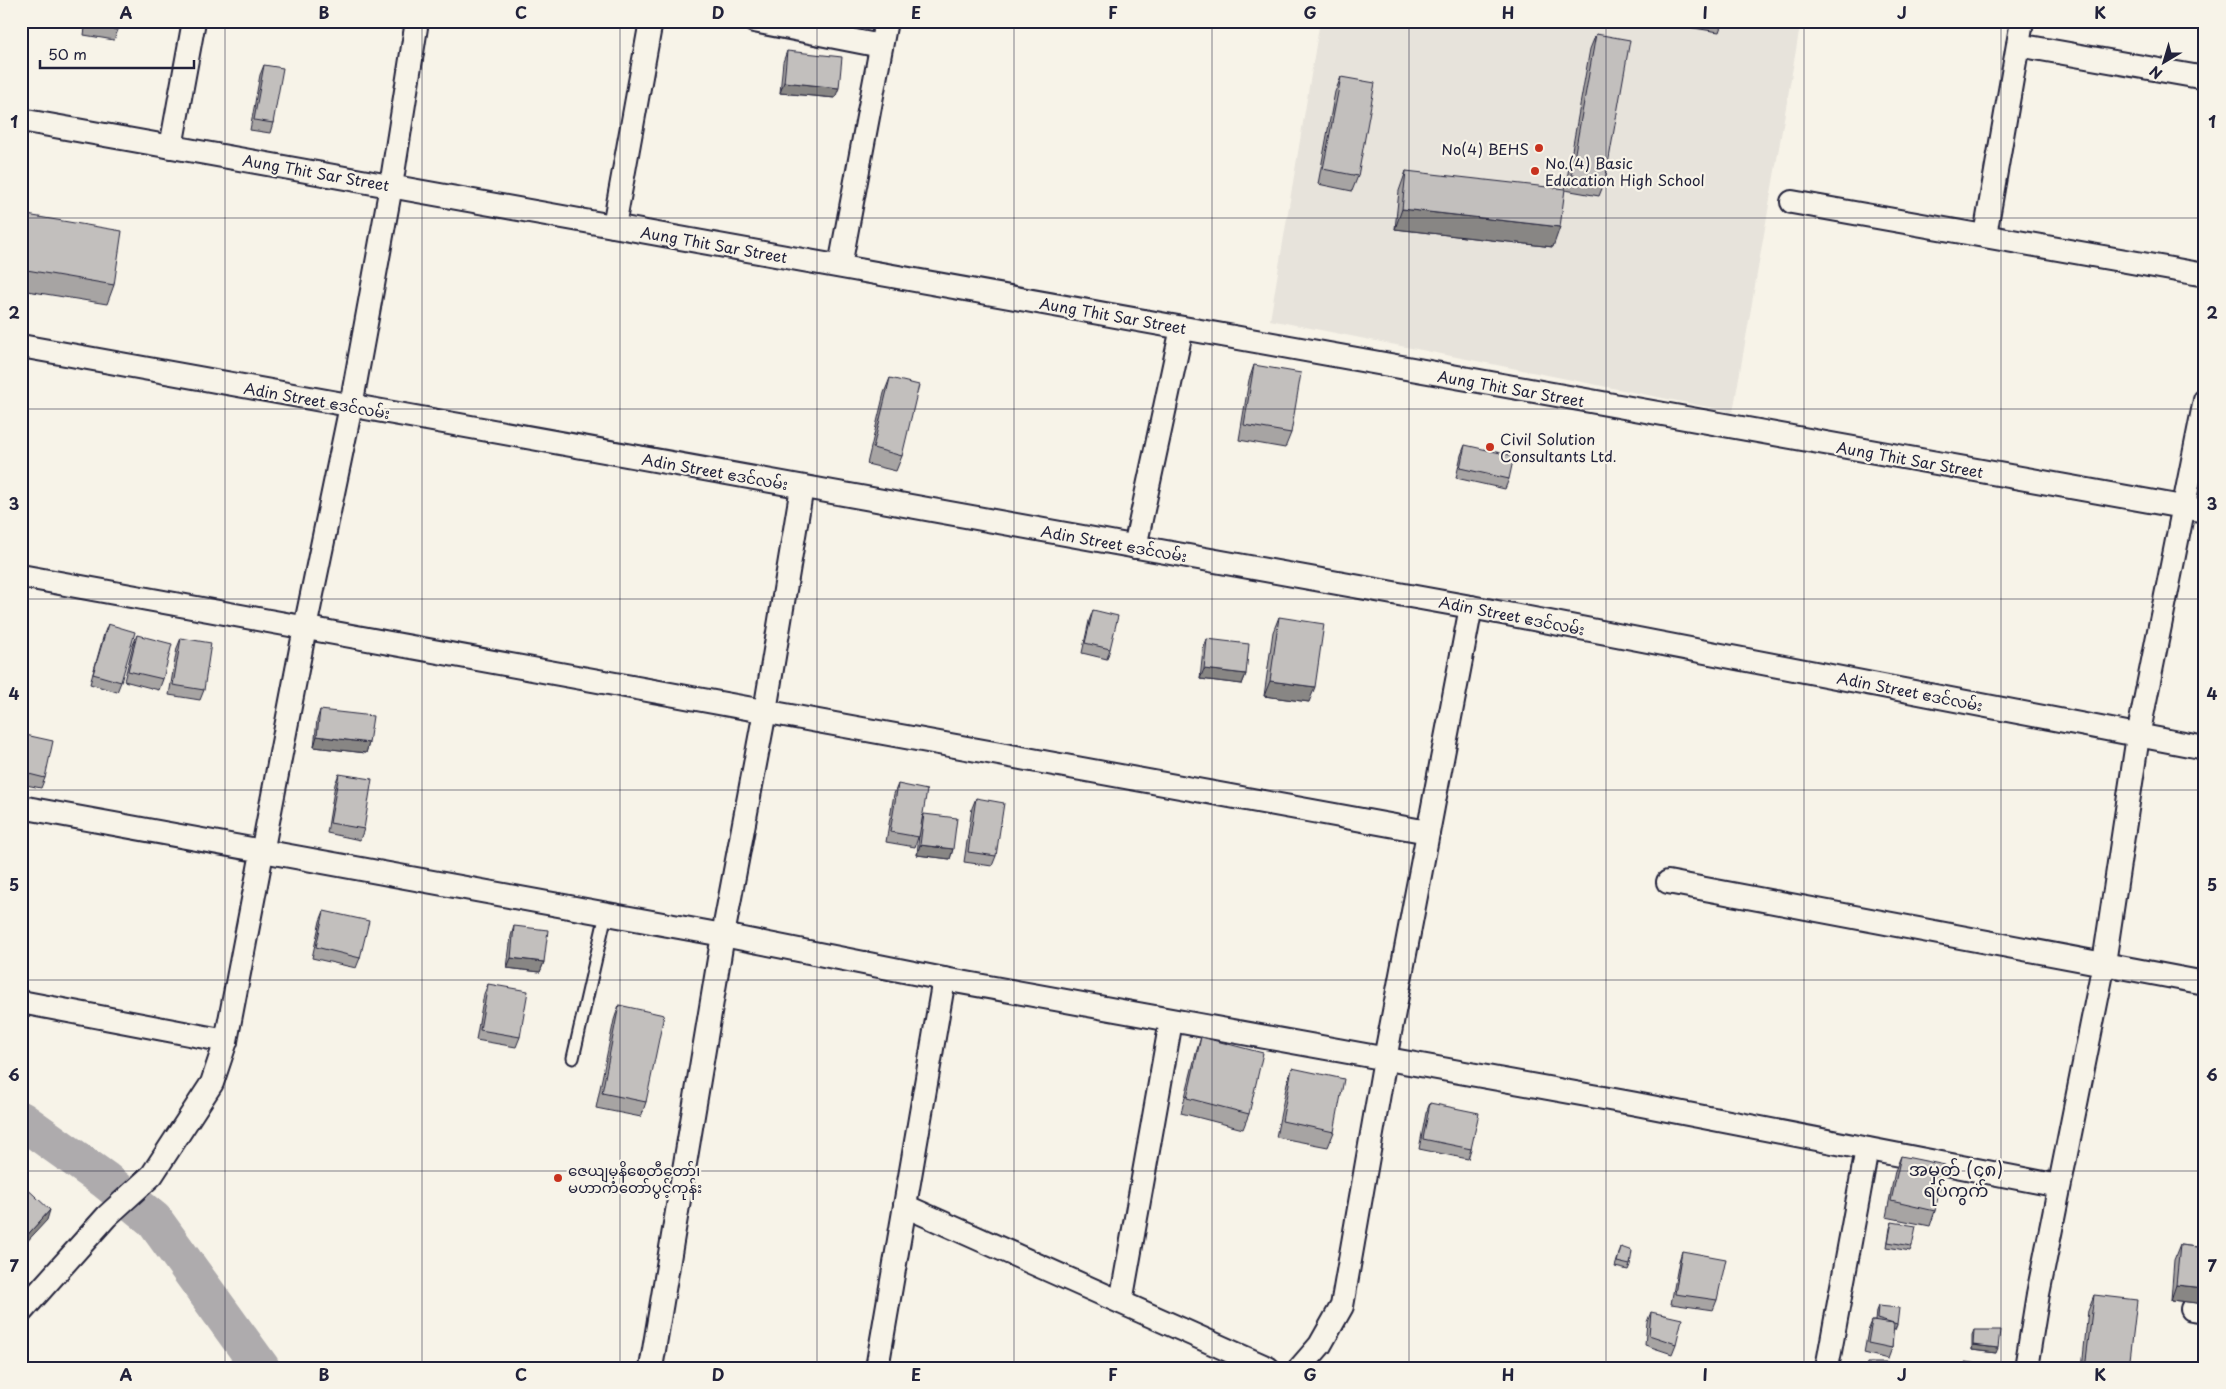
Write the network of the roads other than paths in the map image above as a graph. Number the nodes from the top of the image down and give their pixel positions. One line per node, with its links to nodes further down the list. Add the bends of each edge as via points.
1 (194, 21): 11 (street)
2 (417, 21): 12 (street)
3 (651, 21): 14 (street)
4 (754, 21): 8 (street)
5 (886, 21): 8 (street)
6 (2022, 21): 7 (street)
7 (2018, 45): 9 (street); 15 (street)
8 (881, 46): 16 (street)
9 (2205, 78)
10 (21, 120): 11 (street, Aung Thit Sar Street)
11 (172, 147): 12 (street, Aung Thit Sar Street)
12 (391, 186): 14 (street, Aung Thit Sar Street); 21 (street)
13 (1792, 202): 15 (street)
14 (614, 226): 16 (street, Aung Thit Sar Street)
15 (1985, 235): 17 (street)
16 (840, 266): 18 (street, Aung Thit Sar Street)
17 (2205, 275)
18 (1182, 328): 23 (street, Aung Thit Sar Street); 24 (street)
19 (21, 346): 21 (street, Adin Street ဧဒင်လမ်း)
20 (2205, 400): 23 (street)
21 (351, 406): 22 (street, Adin Street ဧဒင်လမ်း); 27 (street)
22 (802, 487): 24 (street, Adin Street ဧဒင်လမ်း); 28 (street)
23 (2194, 509): 29 (street)
24 (1135, 546): 26 (street, Adin Street ဧဒင်လမ်း)
25 (21, 576): 27 (street)
26 (1471, 607): 29 (street, Adin Street ဧဒင်လမ်း); 32 (street)
27 (305, 628): 28 (street); 33 (street)
28 (765, 712): 32 (street); 36 (street)
29 (2138, 736): 30 (street, Adin Street ဧဒင်လမ်း); 37 (street)
30 (2205, 748)
31 (21, 807): 33 (street)
32 (1428, 832): 44 (street)
33 (264, 850): 35 (street); 42 (street)
34 (1668, 882): 37 (street)
35 (606, 914): 36 (street); 43 (lane)
36 (723, 936): 38 (street); 50 (street)
37 (2104, 963): 39 (street); 46 (street)
38 (944, 979): 41 (street); 47 (street)
39 (2205, 983)
40 (21, 1002): 42 (street)
41 (1171, 1021): 44 (street); 48 (street)
42 (226, 1040): 49 (street, via 212,1083 152,1175 107,1216)
43 (573, 1058)
44 (1384, 1059): 45 (street); 53 (street, via 1342,1306 1320,1345)
45 (1867, 1149): 46 (street); 54 (street)
46 (2058, 1186): 55 (street)
47 (905, 1206): 48 (street); 51 (street)
48 (1121, 1302): 52 (street)
49 (21, 1312)
50 (651, 1368)
51 (877, 1368)
52 (1268, 1368)
53 (1300, 1368)
54 (1827, 1368)
55 (2026, 1368)

